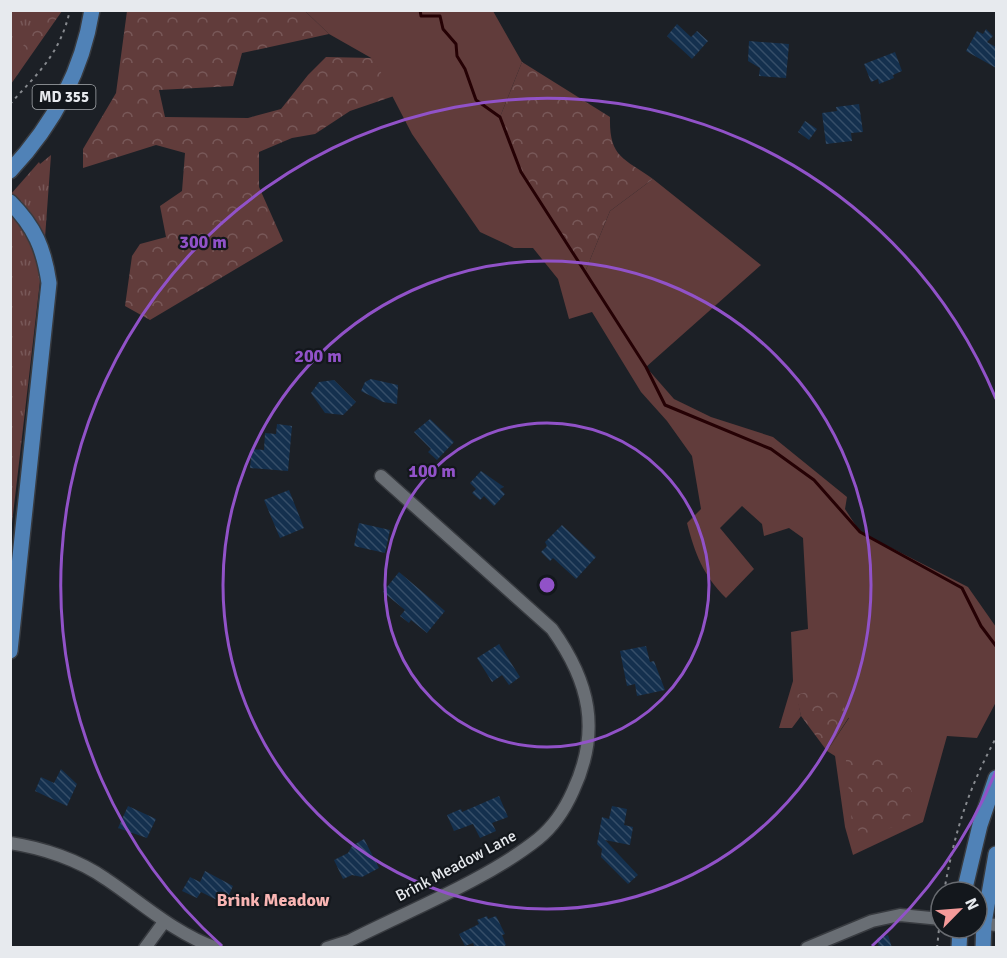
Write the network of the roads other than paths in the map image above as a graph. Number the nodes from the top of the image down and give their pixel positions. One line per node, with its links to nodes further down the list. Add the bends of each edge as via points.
1 (92, 10): 2 (main road, MD 355, via 75,76 51,122)
2 (10, 171)
3 (10, 202): 5 (main road, via 36,233 50,283)
4 (381, 476): 15 (street, Brink Meadow Lane, via 552,629 581,678 589,711 589,734 583,769 564,811 540,837 507,861)
5 (10, 651)
6 (996, 778): 9 (main road)
7 (10, 843): 12 (street, via 31,846 85,866)
8 (996, 854): 10 (main road)
9 (967, 880)
10 (989, 903)
11 (929, 918): 16 (street, via 900,915 872,921)
12 (164, 922): 13 (street); 14 (street)
13 (145, 948)
14 (216, 948)
15 (327, 948)
16 (807, 948)

